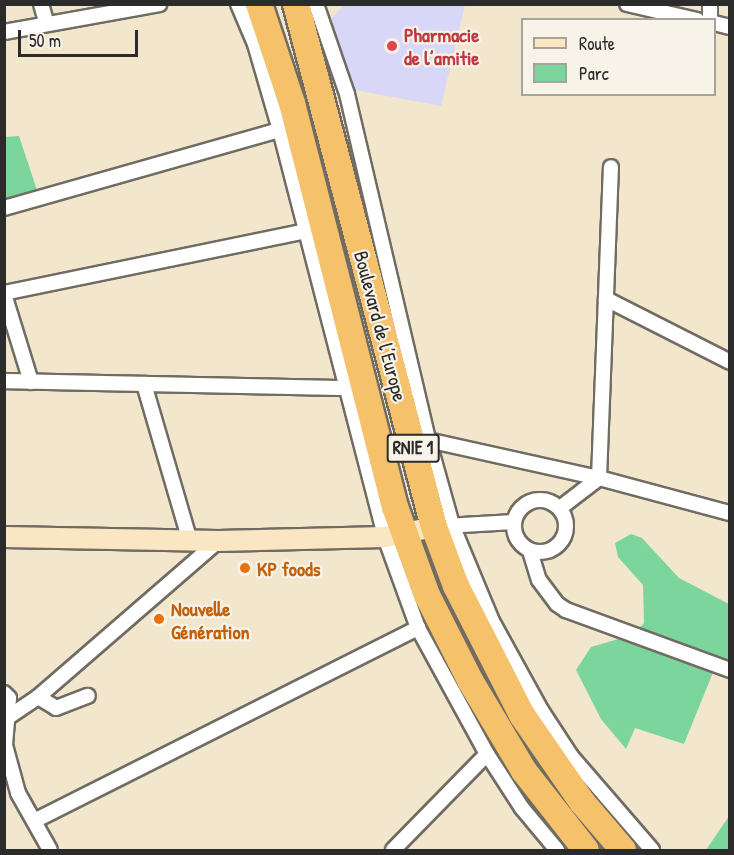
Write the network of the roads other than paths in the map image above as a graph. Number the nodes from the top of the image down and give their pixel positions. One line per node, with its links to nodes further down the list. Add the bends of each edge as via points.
1 (41, 4): 9 (street)
2 (159, 4): 9 (street)
3 (237, 4): 11 (street, via 255,44)
4 (259, 4): 28 (highway, Boulevard de l’Europe / RNIE 1, via 292,103)
5 (296, 4): 22 (highway, Boulevard de l’Europe / RNIE 1)
6 (316, 4): 22 (street, via 347,94)
7 (627, 4): 8 (street)
8 (689, 18)
9 (46, 22): 10 (street)
10 (4, 32)
11 (279, 130): 13 (street); 14 (street)
12 (611, 167): 16 (street)
13 (4, 208)
14 (306, 231): 15 (street); 21 (street)
15 (4, 294): 19 (street)
16 (606, 299): 17 (street); 23 (street)
17 (727, 357)
18 (4, 381): 19 (street)
19 (31, 382): 20 (street)
20 (144, 384): 21 (street); 30 (street)
21 (344, 388): 28 (street)
22 (419, 438): 23 (street); 27 (highway, Boulevard de l’Europe / RNIE 1)
23 (599, 478): 24 (street); 25 (street)
24 (560, 508): 26 (street, via 550,501 527,503); 32 (street, via 567,531 562,542 542,553)
25 (729, 513)
26 (514, 522): 27 (street); 32 (street, via 520,544)
27 (443, 526): 28 (street); 47 (highway, Boulevard de l’Europe / RNIE 1, via 456,586 517,705 582,802); 48 (street, via 541,710 572,756)
28 (395, 535): 31 (street); 33 (street); 46 (highway, Boulevard de l’Europe / RNIE 1, via 471,682 525,771)
29 (4, 537): 30 (street)
30 (190, 541): 31 (street)
31 (218, 541): 37 (street)
32 (530, 551): 34 (street, via 539,580 566,610)
33 (418, 628): 39 (street); 42 (street)
34 (729, 670)
35 (4, 693): 38 (street, via 9,698)
36 (88, 696): 37 (street, via 56,708)
37 (39, 697): 38 (street)
38 (7, 718): 40 (street, via 4,745)
39 (487, 754): 44 (street); 45 (street, via 522,808)
40 (18, 794): 41 (street); 42 (street)
41 (4, 799)
42 (36, 820): 43 (street)
43 (50, 850)
44 (393, 850)
45 (557, 850)
46 (586, 850)
47 (623, 850)
48 (652, 850)

